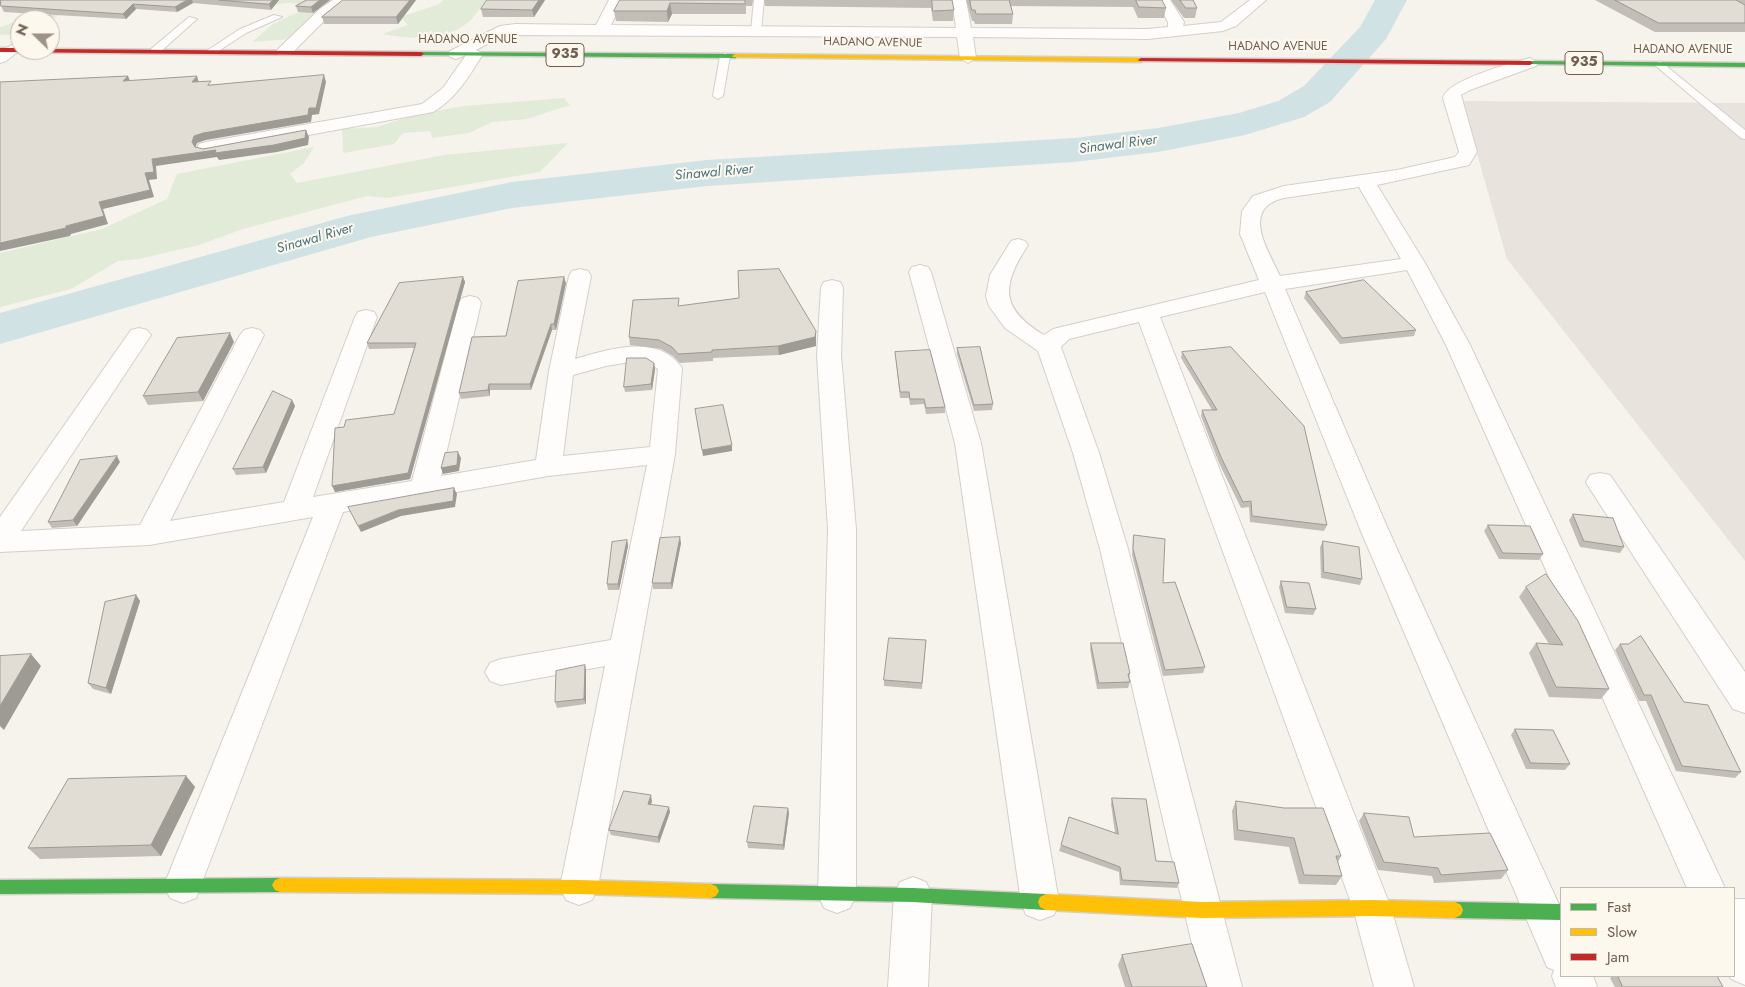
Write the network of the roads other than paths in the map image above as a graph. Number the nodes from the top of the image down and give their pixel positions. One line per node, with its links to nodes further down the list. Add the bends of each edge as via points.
1 (343, 0): 15 (street, via 326,11)
2 (616, 0): 9 (street)
3 (759, 0): 10 (lane)
4 (959, 0): 12 (street)
5 (1163, 0): 11 (street, via 1176,22)
6 (1259, 0): 11 (street, via 1223,26)
7 (277, 17): 14 (lane, via 243,30)
8 (192, 19): 13 (lane)
9 (602, 29): 10 (street); 17 (street, via 505,30)
10 (756, 31): 12 (street)
11 (1175, 31): 12 (street, via 1148,34)
12 (965, 32): 20 (street)
13 (155, 51): 14 (main road, HADANO AVENUE / 935); 16 (main road, HADANO AVENUE / 935)
14 (210, 52): 15 (main road, HADANO AVENUE / 935)
15 (284, 52): 17 (main road, HADANO AVENUE / 935)
16 (4, 53)
17 (456, 54): 18 (main road, HADANO AVENUE / 935)
18 (474, 54): 19 (main road, HADANO AVENUE / 935); 26 (street, via 451,91 427,108)
19 (725, 56): 20 (main road, HADANO AVENUE / 935); 24 (lane)
20 (968, 58): 21 (main road, HADANO AVENUE / 935)
21 (1530, 63): 22 (main road, HADANO AVENUE / 935); 27 (street, via 1464,86 1453,93 1468,152 1462,161)
22 (1660, 64): 23 (main road, HADANO AVENUE / 935); 25 (lane)
23 (1745, 65)
24 (718, 96)
25 (1745, 136)
26 (206, 148)
27 (1365, 180): 29 (street); 32 (street, via 1283,193 1262,199 1252,208 1250,234)
28 (1018, 245): 39 (street, via 1005,267 997,294 1001,307 1016,325)
29 (1414, 263): 32 (street); 55 (street, via 1458,346)
30 (920, 272): 58 (street, via 968,443)
31 (580, 276): 40 (street)
32 (1271, 284): 35 (street); 61 (street, via 1374,530)
33 (832, 286): 56 (street, via 827,317 842,529)
34 (470, 303): 44 (street)
35 (1147, 314): 39 (street, via 1061,334 1050,342); 59 (street)
36 (366, 317): 46 (street)
37 (139, 335): 48 (street)
38 (252, 335): 47 (street)
39 (1049, 347): 60 (street, via 1086,453 1114,549)
40 (561, 371): 41 (street, via 635,354 651,354 667,361 670,368); 42 (street)
41 (662, 454): 42 (street); 49 (street)
42 (548, 467): 44 (street)
43 (1600, 482): 51 (street)
44 (424, 488): 45 (street)
45 (332, 505): 46 (street); 52 (street)
46 (295, 509): 47 (street)
47 (150, 536): 48 (street)
48 (0, 541)
49 (625, 650): 50 (street); 54 (street)
50 (501, 672)
51 (1745, 699)
52 (182, 885): 53 (main road); 54 (main road)
53 (0, 887)
54 (579, 887): 56 (main road)
55 (1706, 887)
56 (837, 895): 57 (main road)
57 (913, 895): 58 (main road); 65 (street)
58 (1040, 902): 60 (main road)
59 (1372, 908): 60 (main road); 61 (main road); 67 (street)
60 (1202, 910): 66 (street)
61 (1552, 912): 63 (street)
62 (1735, 947): 64 (street)
63 (1560, 948)
64 (1745, 965)
65 (908, 987)
66 (1222, 987)
67 (1394, 987)

